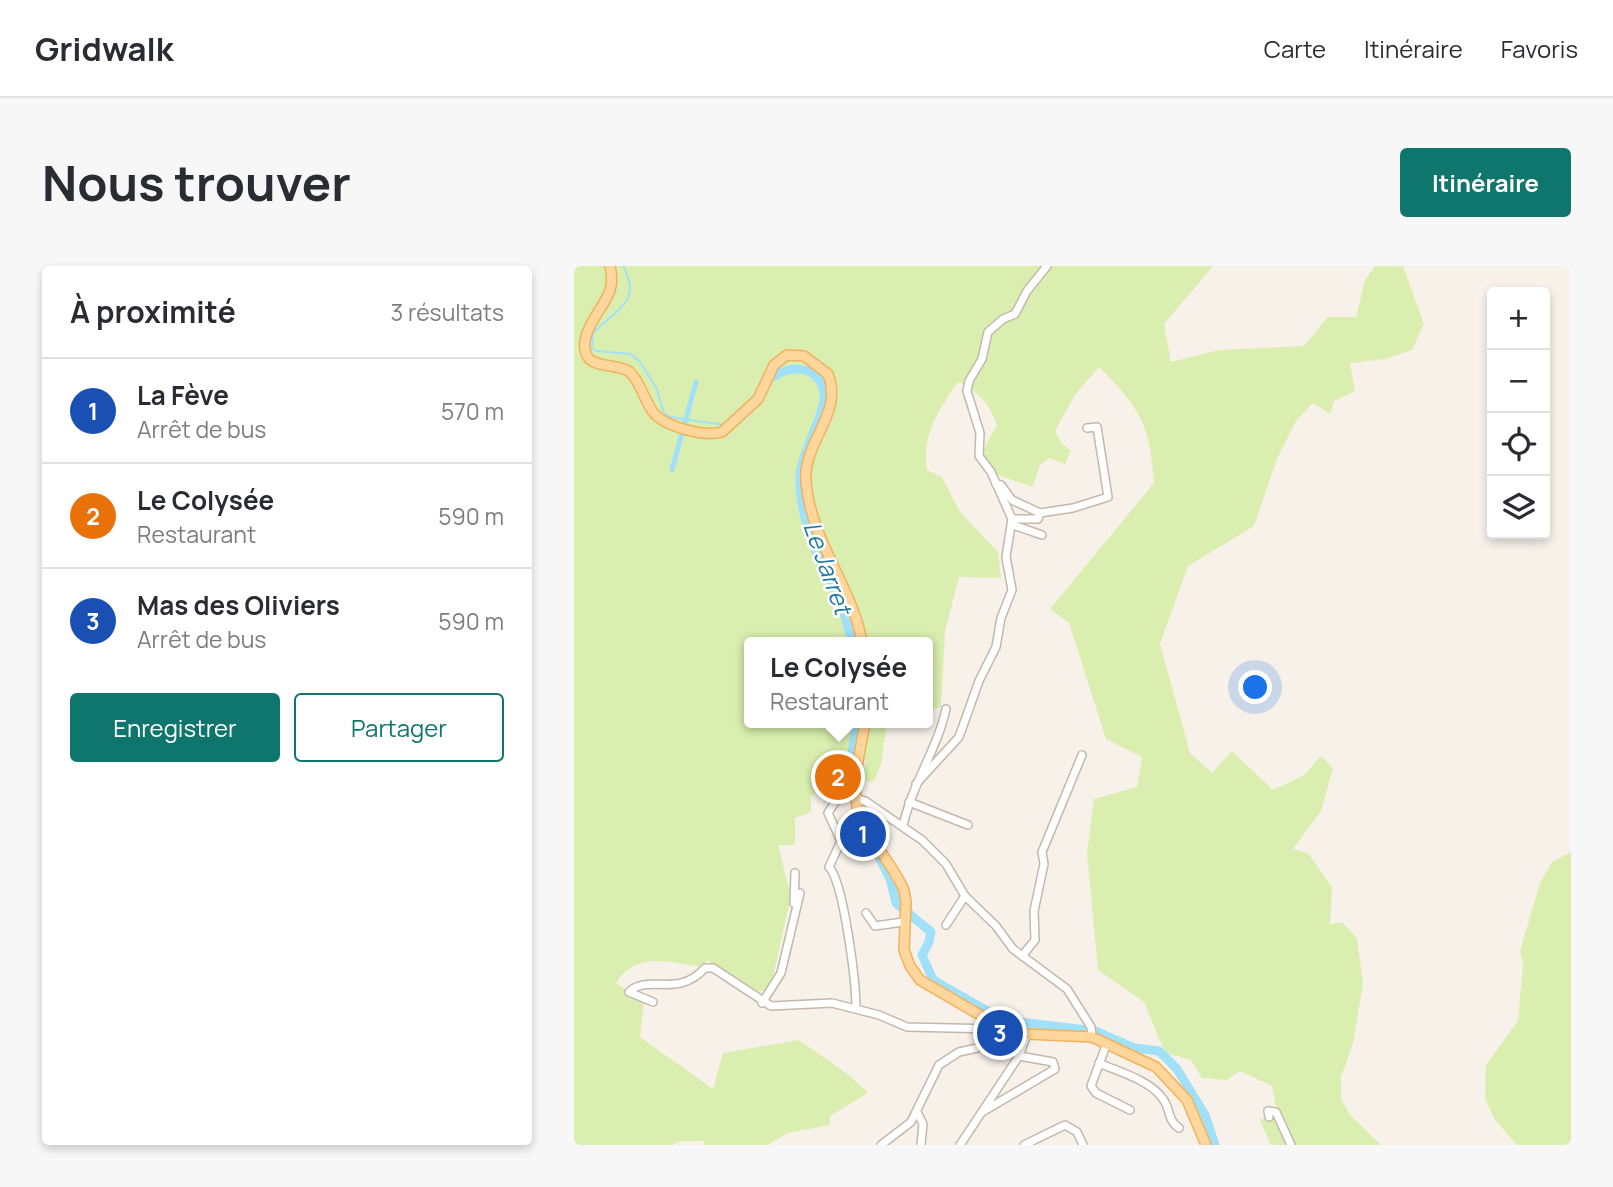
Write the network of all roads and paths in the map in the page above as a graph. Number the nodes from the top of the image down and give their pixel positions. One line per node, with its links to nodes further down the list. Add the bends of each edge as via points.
1 (610, 266): 8 (main road, via 609,293 584,327 582,350 592,361 630,372 654,412 667,422 700,432 722,432 758,399 774,365 787,355 804,356 828,374 832,403 810,453 806,483 824,552)
2 (1047, 266): 4 (street, via 1015,314 988,332 982,359 969,381 967,391 980,433 979,456)
3 (1087, 428): 5 (street, via 1097,427 1108,497)
4 (996, 484): 5 (street, via 1012,500); 6 (street)
5 (1040, 513): 6 (street, via 1038,519)
6 (1013, 522): 7 (street); 12 (street, via 1006,557 1012,590 996,647 959,737)
7 (1042, 535)
8 (860, 637)
9 (946, 709): 12 (street)
10 (864, 728): 13 (main road)
11 (1082, 755): 24 (street, via 1042,852 1035,940)
12 (916, 784): 14 (street)
13 (855, 795): 15 (street); 22 (main road, via 863,823 900,881); 27 (street, via 846,790 830,806 828,816 841,841 829,867 841,895)
14 (909, 802): 15 (street); 16 (street)
15 (903, 825): 19 (street, via 946,864)
16 (968, 825)
17 (795, 873): 21 (street)
18 (800, 893): 21 (street)
19 (965, 897): 23 (street); 24 (street)
20 (866, 912): 22 (street, via 873,926)
21 (794, 914): 26 (street, via 781,973)
22 (905, 915): 28 (main road, via 904,950 920,980)
23 (946, 925)
24 (1022, 956): 29 (street, via 1068,989)
25 (653, 1002): 26 (street, via 629,992 647,984 681,985 705,968 713,968)
26 (762, 1003): 27 (street, via 832,1003)
27 (856, 1009): 28 (street, via 907,1027)
28 (995, 1027): 30 (main road); 35 (street, via 977,1048 959,1052 939,1065)
29 (1091, 1033): 30 (main road); 31 (main road)
30 (1027, 1034): 32 (street)
31 (1107, 1043): 33 (street); 44 (main road, via 1156,1067 1175,1083 1193,1111)
32 (1019, 1056): 36 (street); 36 (street, via 1053,1062 1055,1069)
33 (1099, 1063): 34 (street, via 1092,1088); 38 (street, via 1144,1083 1163,1100 1171,1123)
34 (1130, 1110)
35 (917, 1112): 39 (street, via 905,1129); 40 (street, via 923,1124)
36 (982, 1112): 41 (street)
37 (1269, 1117): 45 (street, via 1268,1111 1276,1112)
38 (1179, 1128)
39 (881, 1145)
40 (921, 1145)
41 (960, 1145)
42 (1024, 1145): 43 (street, via 1065,1125 1077,1132)
43 (1083, 1145)
44 (1206, 1145)
45 (1291, 1145)

